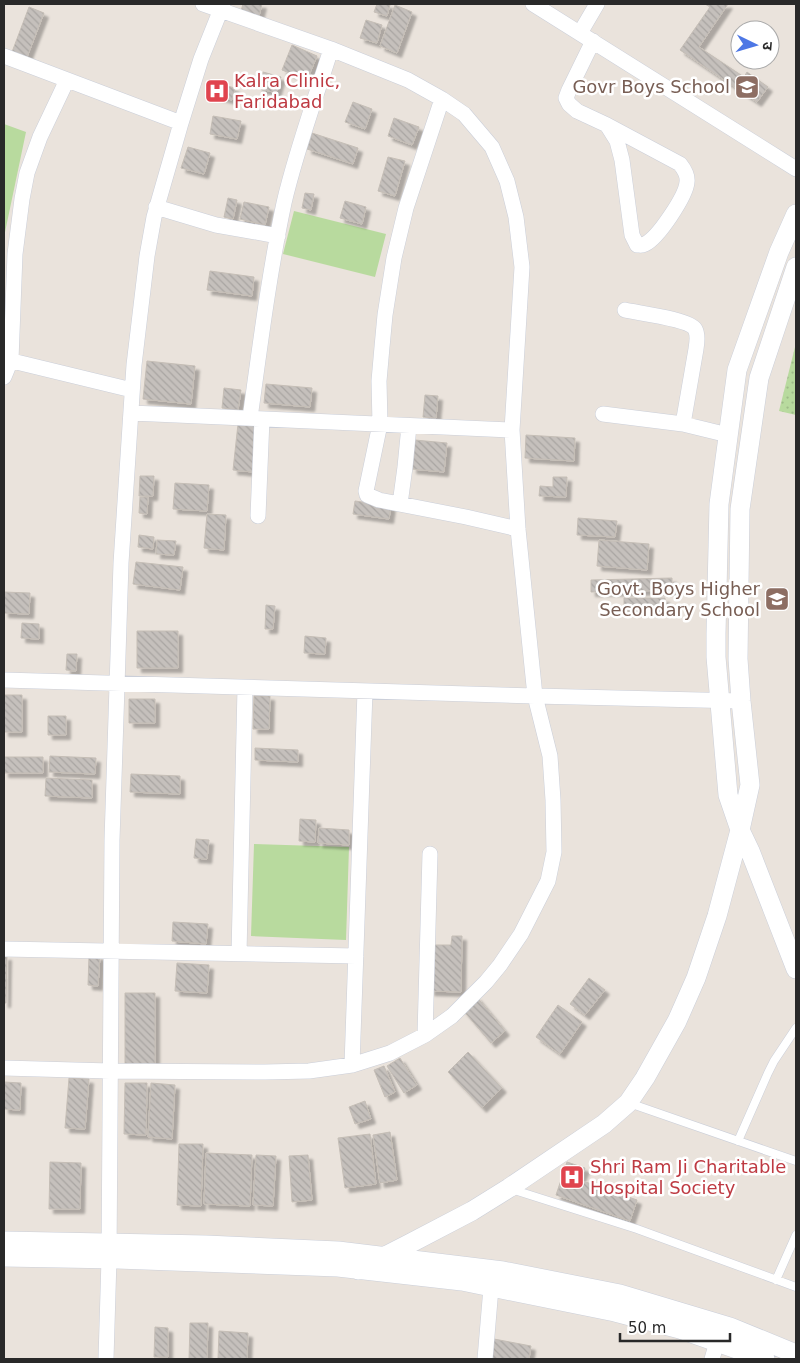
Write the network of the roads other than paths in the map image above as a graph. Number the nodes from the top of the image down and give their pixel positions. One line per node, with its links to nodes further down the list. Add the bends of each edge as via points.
1 (203, 4): 4 (street)
2 (533, 4): 5 (street)
3 (597, 4): 5 (street)
4 (222, 7): 7 (street); 11 (street)
5 (580, 33): 6 (street)
6 (593, 41): 12 (street, via 566,98 577,111); 13 (street)
7 (332, 49): 10 (street, via 408,80); 16 (street, via 297,156)
8 (4, 56): 9 (street)
9 (67, 80): 11 (street); 17 (street, via 30,166)
10 (442, 99): 26 (street, via 408,200 394,258 382,348); 29 (street, via 464,114 492,147 507,181 516,217 522,267)
11 (180, 123): 14 (street)
12 (607, 125): 12 (street, via 617,141 622,160 632,235 637,245 642,245 659,232 674,211 688,181 680,164)
13 (796, 169)
14 (156, 207): 16 (street, via 216,225); 22 (street, via 147,256)
15 (796, 214): 30 (street, via 778,252 737,370)
16 (278, 236): 25 (street)
17 (9, 254): 20 (street)
18 (796, 267): 40 (street, via 759,378 740,509 738,659)
19 (625, 310): 27 (street, via 678,320 695,328 696,349)
20 (7, 359): 21 (street); 22 (street)
21 (4, 377)
22 (132, 390): 23 (street)
23 (131, 412): 25 (street); 35 (street, via 120,563)
24 (602, 414): 27 (street)
25 (256, 418): 26 (street); 32 (street)
26 (380, 424): 28 (street); 31 (street, via 366,485 367,495)
27 (683, 424): 30 (street)
28 (409, 426): 29 (street); 31 (street)
29 (512, 430): 33 (street)
30 (728, 435): 39 (street, via 719,504 716,634)
31 (400, 504): 33 (street)
32 (258, 516)
33 (518, 529): 38 (street)
34 (4, 680): 35 (street)
35 (117, 684): 36 (street); 44 (street)
36 (245, 688): 37 (street); 45 (street)
37 (365, 691): 38 (street); 46 (street)
38 (535, 696): 39 (street); 49 (street, via 550,756 554,852 548,880 521,934 500,965 452,1016)
39 (720, 700): 40 (street); 41 (street, via 728,795)
40 (741, 701): 41 (street, via 750,785)
41 (740, 830): 47 (street); 53 (street, via 696,978 677,1021)
42 (430, 854): 49 (street)
43 (4, 949): 44 (street)
44 (111, 951): 45 (street); 52 (street)
45 (239, 954): 46 (street)
46 (356, 956): 50 (street)
47 (796, 968)
48 (796, 1028): 54 (lane, via 771,1067)
49 (425, 1035): 50 (street, via 390,1053)
50 (352, 1065): 52 (street, via 309,1071)
51 (4, 1068): 52 (street)
52 (110, 1071): 59 (street)
53 (628, 1103): 54 (lane); 56 (street, via 593,1132)
54 (738, 1141): 55 (lane)
55 (796, 1161)
56 (509, 1188): 60 (street, via 456,1220); 64 (lane, via 637,1229)
57 (796, 1235): 64 (lane)
58 (4, 1241): 59 (street)
59 (109, 1251): 60 (street, via 206,1245); 61 (street); 62 (street); 68 (street)
60 (384, 1256): 62 (street); 63 (street)
61 (4, 1257)
62 (358, 1270): 63 (street, via 462,1281)
63 (492, 1278): 66 (street, via 680,1329); 67 (street, via 620,1294 730,1327); 69 (street)
64 (776, 1280): 65 (lane)
65 (796, 1287)
66 (714, 1351): 70 (street)
67 (796, 1354)
68 (106, 1359)
69 (485, 1359)
70 (765, 1359)

